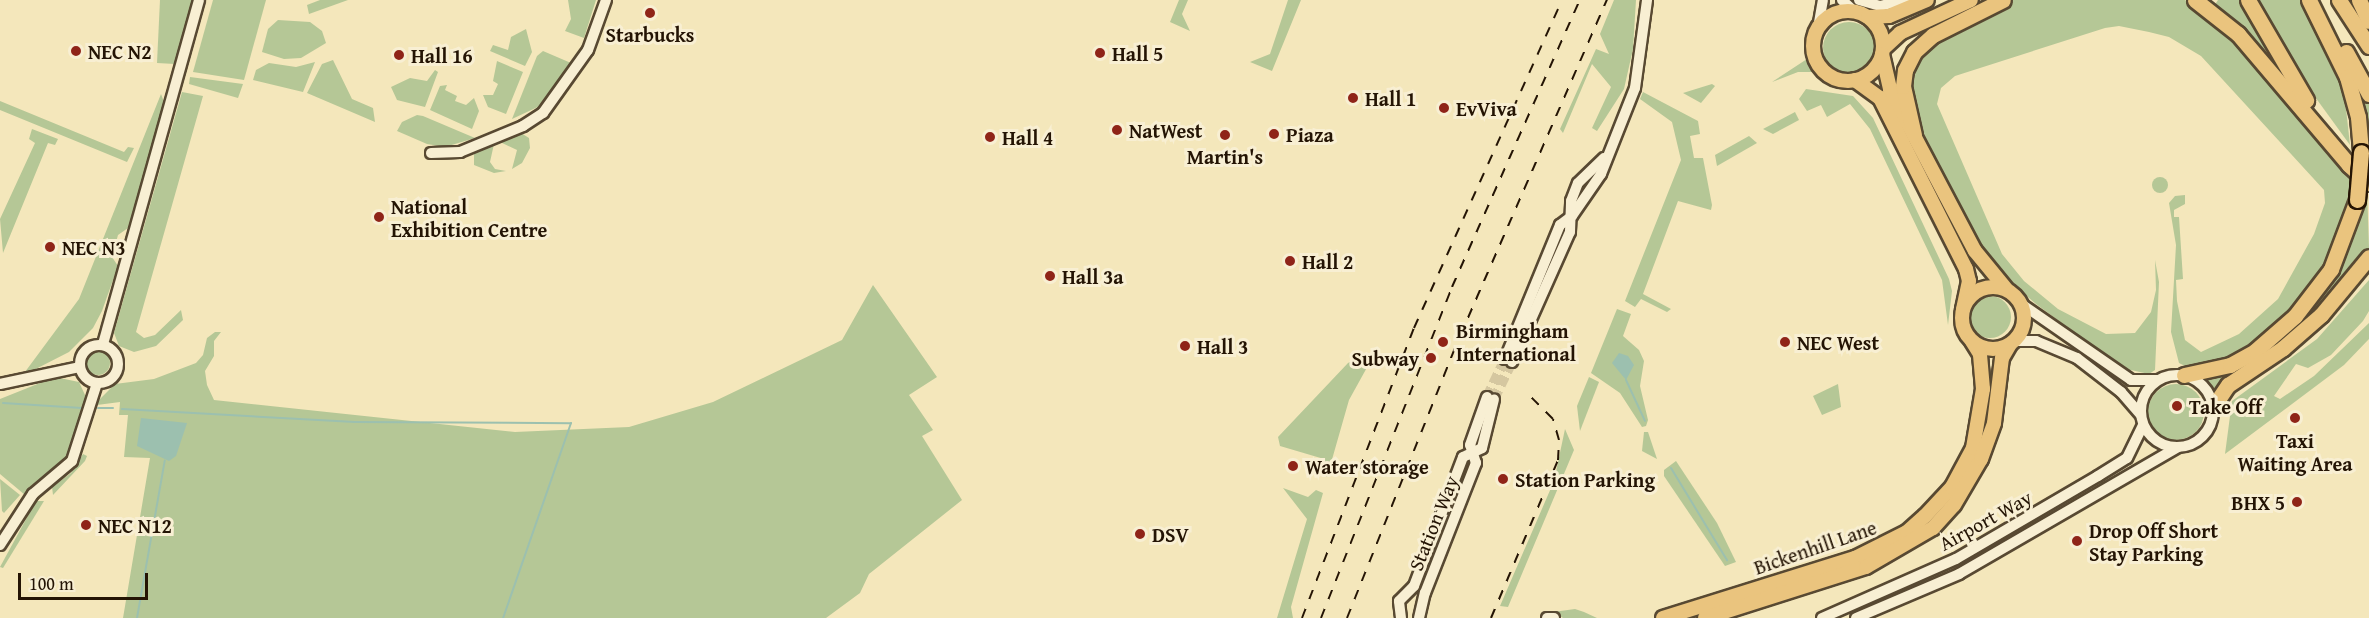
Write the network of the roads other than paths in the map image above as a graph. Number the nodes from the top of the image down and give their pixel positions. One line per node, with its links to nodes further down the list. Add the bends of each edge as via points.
1 (199, 0): 33 (street)
2 (606, 0): 24 (street, via 585,55 543,113 523,126 460,152)
3 (1647, 0): 34 (street, via 1635,88 1601,174 1572,216 1570,232)
4 (1823, 0): 18 (street)
5 (1842, 0): 16 (street)
6 (1904, 0): 16 (street)
7 (1927, 0): 16 (main road, via 1889,16)
8 (1971, 0): 20 (main road, via 1900,33)
9 (2003, 0): 23 (highway, via 1933,35 1914,52 1905,70 1903,86)
10 (2195, 0): 25 (highway, via 2238,34)
11 (2248, 0): 25 (highway, via 2281,61)
12 (2309, 0): 36 (highway, bridge, via 2347,76 2358,117 2361,152 2357,200 2331,269 2295,316 2255,351 2230,365)
13 (2316, 0): 22 (highway)
14 (2338, 0): 19 (highway)
15 (2359, 0): 17 (highway)
16 (1861, 10): 18 (main road, via 1839,14); 20 (main road, via 1879,29)
17 (2369, 21)
18 (1818, 28): 21 (main road, via 1813,47 1821,69 1836,79)
19 (2369, 46)
20 (1883, 51): 21 (main road, via 1873,68); 23 (main road, via 1890,90)
21 (1855, 80): 30 (main road, via 1880,98 1966,269 1969,281)
22 (2369, 94)
23 (1914, 135): 28 (main road, via 1975,250)
24 (431, 153)
25 (2349, 165): 26 (highway)
26 (2369, 183)
27 (2369, 257): 41 (highway, via 2315,321 2228,385)
28 (2007, 290): 29 (main road); 30 (main road, via 1981,290)
29 (2020, 303): 32 (main road, via 2023,327); 37 (street, via 2131,380)
30 (1964, 309): 31 (main road, via 1963,326)
31 (1972, 341): 32 (main road, via 1986,348); 52 (main road, Bickenhill Lane, via 1980,354 1983,389 1973,448 1952,487 1925,516 1907,532 1855,558)
32 (2012, 343): 42 (street, via 2036,341 2077,358 2121,392); 53 (main road, Bickenhill Lane, via 2002,358 1994,423 1981,459 1954,505 1933,528 1866,567)
33 (103, 344): 35 (street, via 86,349); 38 (street, via 114,352 118,366 113,377)
34 (1509, 361)
35 (79, 368): 38 (street); 39 (street)
36 (2184, 375): 37 (street); 41 (street, via 2203,386)
37 (2158, 380): 42 (street, via 2147,390)
38 (97, 383): 45 (street, via 72,461 33,494)
39 (0, 384)
40 (1491, 398): 44 (street, Station Way, via 1470,445)
41 (2213, 407): 43 (street, via 2208,430 2197,441)
42 (2142, 420): 43 (street, via 2154,439); 48 (street, Airport Way, via 2127,458 1956,559)
43 (2178, 447): 55 (street, Airport Way, via 1959,574)
44 (1474, 452): 46 (street, Station Way, via 1463,457); 47 (street, Station Way, via 1476,463)
45 (0, 545)
46 (1407, 596): 47 (street, via 1419,599); 49 (street, Station Way, via 1397,606)
47 (1421, 613)
48 (1825, 617): 54 (street, Airport Way)
49 (1401, 618)
50 (1547, 618): 51 (street)
51 (1554, 618)
52 (1663, 618)
53 (1705, 618)
54 (1815, 618)
55 (1856, 618)

